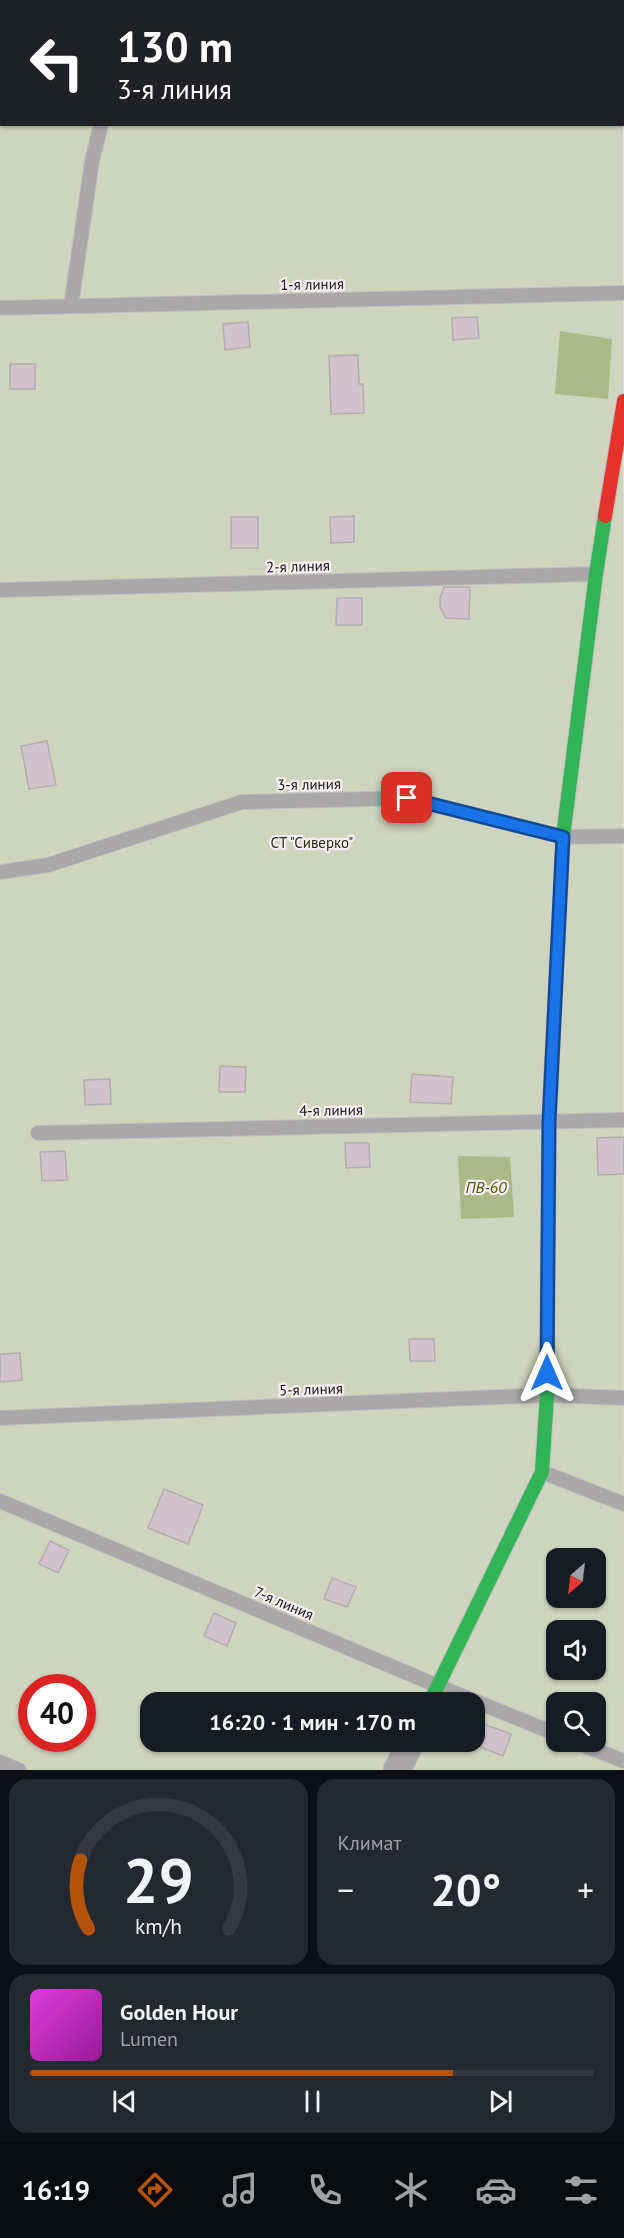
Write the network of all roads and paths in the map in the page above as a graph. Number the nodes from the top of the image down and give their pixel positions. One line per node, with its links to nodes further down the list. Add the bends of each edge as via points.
1 (101, 126): 3 (lane)
2 (624, 293): 3 (lane, 1-я линия)
3 (71, 306): 4 (lane, 1-я линия)
4 (0, 308)
5 (624, 401): 6 (street)
6 (596, 574): 7 (lane, 2-я линия); 9 (street)
7 (0, 591)
8 (624, 836): 9 (lane, 3-я линия)
9 (563, 837): 10 (lane, 3-я линия, via 407,798 242,802 48,865); 12 (street)
10 (0, 872)
11 (624, 1120): 12 (lane, 4-я линия)
12 (549, 1122): 13 (lane, 4-я линия); 14 (street)
13 (38, 1133)
14 (547, 1395): 15 (lane, 5-я линия); 16 (lane, 5-я линия); 17 (street)
15 (624, 1398)
16 (0, 1418)
17 (542, 1472): 19 (lane); 20 (street)
18 (0, 1501): 20 (lane, 7-я линия)
19 (624, 1504)
20 (438, 1686): 21 (street); 22 (lane, 7-я линия)
21 (435, 1692)
22 (546, 1730)
23 (406, 1752): 28 (street)
24 (601, 1752): 25 (lane)
25 (624, 1761)
26 (0, 1762): 27 (lane)
27 (19, 1770)
28 (397, 1770)

